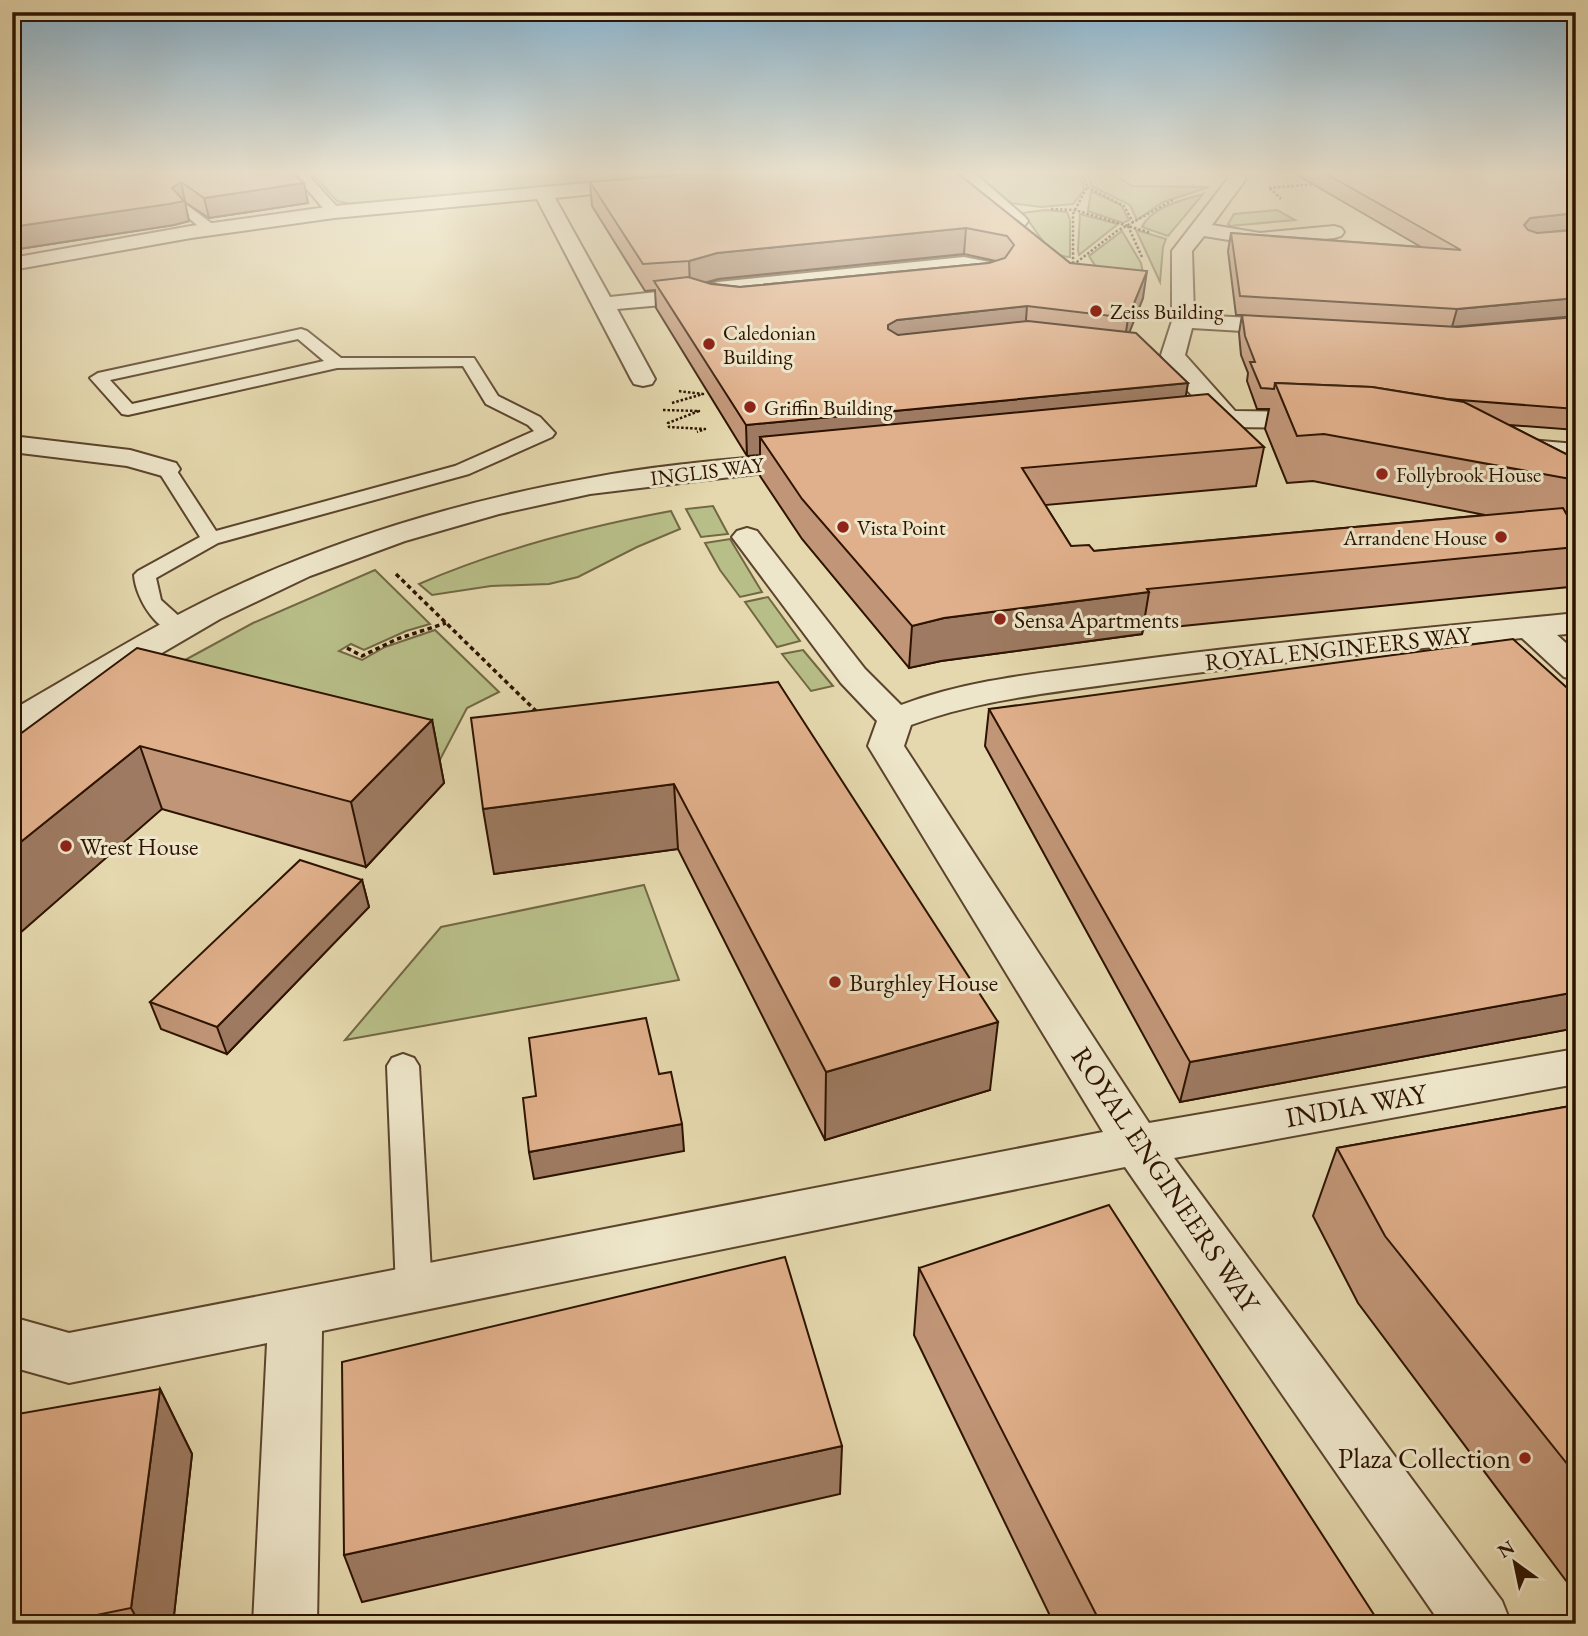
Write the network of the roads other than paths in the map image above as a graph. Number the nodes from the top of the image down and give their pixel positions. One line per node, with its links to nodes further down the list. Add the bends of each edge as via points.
1 (101, 248): 4 (street)
2 (573, 248): 6 (street)
3 (1184, 248): 7 (street)
4 (12, 264)
5 (685, 296): 5 (lane, via 740,307 995,280 1002,273 999,268 964,261 718,286); 6 (street)
6 (603, 304): 10 (street)
7 (1183, 321): 8 (street); 11 (street, via 1167,355)
8 (1310, 328)
9 (337, 363): 9 (lane, via 128,410 98,378 301,334); 20 (lane, via 468,361 492,400 534,421 546,433 462,470)
10 (643, 379)
11 (1228, 419): 12 (street); 13 (street)
12 (1348, 422)
13 (1162, 425)
14 (1481, 442): 16 (street)
15 (12, 444): 18 (street, via 130,458)
16 (1576, 452)
17 (841, 457): 22 (street, INGLIS WAY, via 617,482 498,505 321,562)
18 (166, 469): 20 (lane)
19 (747, 537): 25 (street, via 853,676)
20 (211, 539): 22 (lane, via 145,575 145,595)
21 (1576, 623): 23 (street, ROYAL ENGINEERS WAY)
22 (181, 628): 26 (street, INGLIS WAY)
23 (1531, 629): 24 (street); 25 (street, ROYAL ENGINEERS WAY, via 1203,661 1011,688 940,702)
24 (1576, 670)
25 (895, 719): 29 (street, ROYAL ENGINEERS WAY, via 886,746)
26 (12, 725)
27 (402, 1066): 30 (lane)
28 (1576, 1066): 29 (street, INDIA WAY)
29 (1137, 1145): 30 (street, INDIA WAY); 34 (street, ROYAL ENGINEERS WAY)
30 (414, 1289): 31 (street, INDIA WAY)
31 (295, 1313): 32 (street, INDIA WAY, via 69,1358); 33 (street)
32 (12, 1342)
33 (285, 1624)
34 (1479, 1624)

